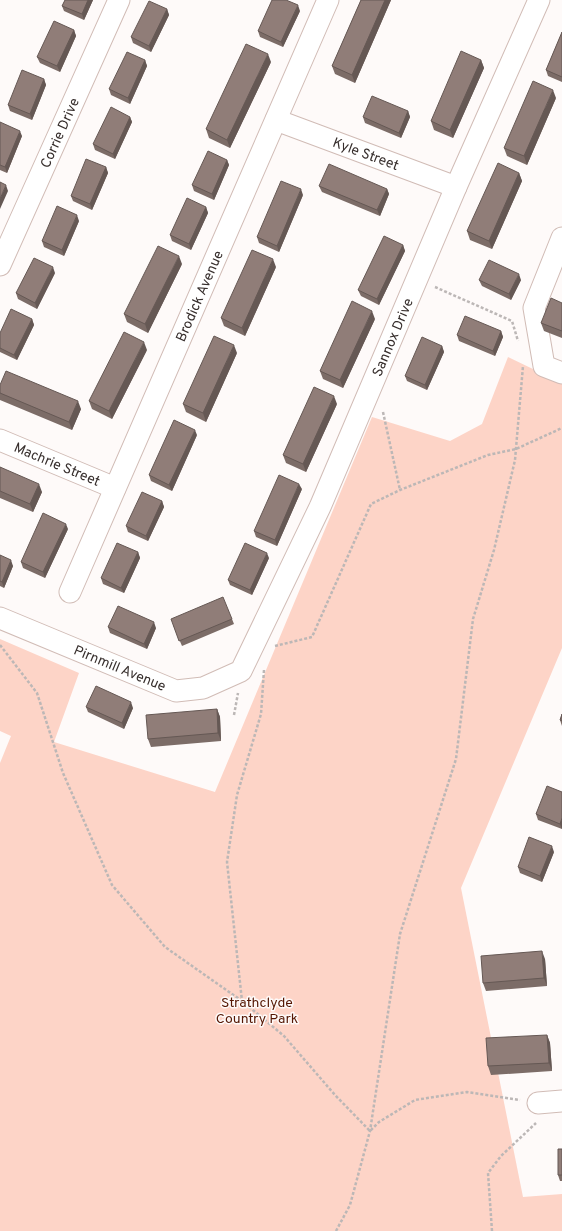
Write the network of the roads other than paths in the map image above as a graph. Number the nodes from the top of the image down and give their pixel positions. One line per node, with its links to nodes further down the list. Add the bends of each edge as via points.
1 (119, 0): 7 (street, Corrie Drive)
2 (328, 0): 4 (street, Brodick Avenue)
3 (539, 0): 5 (street, Sannox Drive)
4 (276, 120): 5 (street, Kyle Street); 10 (street, Brodick Avenue)
5 (456, 187): 13 (street, Sannox Drive, via 320,507)
6 (562, 238): 8 (street, via 534,308 544,366)
7 (0, 266)
8 (562, 373)
9 (0, 440): 10 (street, Machrie Street)
10 (115, 488): 11 (street, Brodick Avenue)
11 (70, 592)
12 (0, 618): 13 (street, Pirnmill Avenue, via 176,690 203,688)
13 (241, 671)

